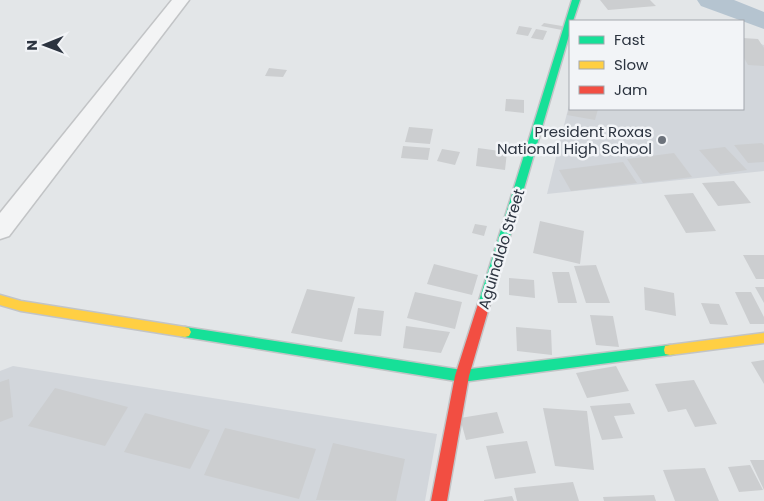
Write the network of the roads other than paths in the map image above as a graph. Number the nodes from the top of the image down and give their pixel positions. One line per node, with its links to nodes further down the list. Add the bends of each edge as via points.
1 (181, 0): 5 (street)
2 (576, 0): 3 (street, Aguinaldo Street)
3 (570, 20)
4 (569, 23): 8 (street, Aguinaldo Street)
5 (0, 230)
6 (0, 300): 8 (street, via 20,306)
7 (764, 338): 8 (street)
8 (462, 376): 9 (street, Aguinaldo Street)
9 (438, 501)

